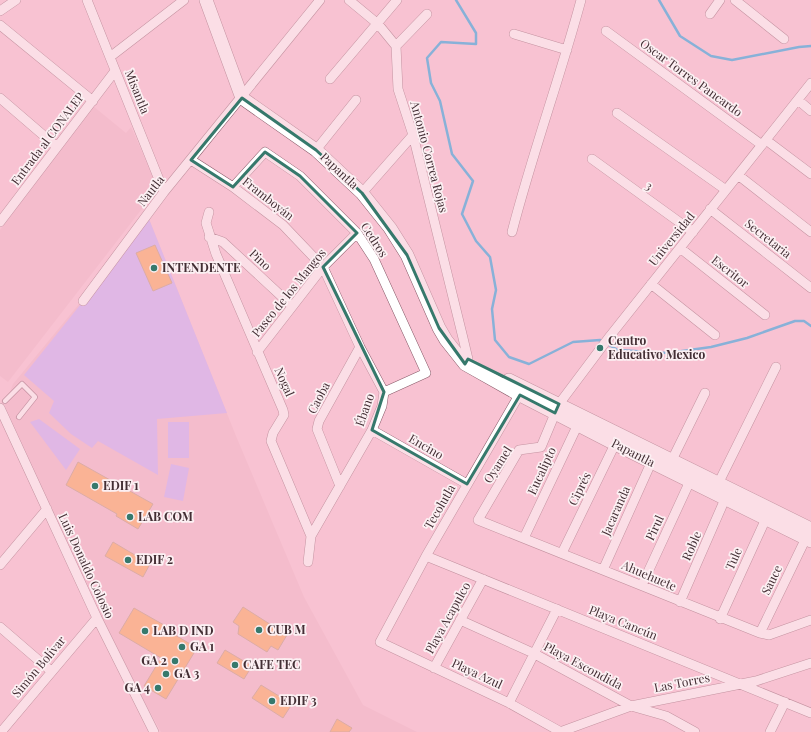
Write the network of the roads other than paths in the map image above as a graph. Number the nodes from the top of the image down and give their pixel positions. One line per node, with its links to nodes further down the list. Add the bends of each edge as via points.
1 (16, 0): 11 (street)
2 (87, 0): 21 (street, Misantla)
3 (184, 0): 21 (street)
4 (206, 0): 26 (street)
5 (320, 0): 26 (street, Nautla)
6 (349, 0): 14 (street)
7 (397, 0): 14 (street)
8 (581, 0): 20 (street)
9 (720, 0): 13 (street)
10 (735, 0): 18 (street)
11 (0, 11)
12 (428, 14): 19 (street)
13 (710, 14)
14 (378, 24): 19 (street); 23 (street)
15 (0, 25): 29 (street)
16 (606, 31): 33 (street, Oscar Torres Pancardo)
17 (514, 34): 20 (street)
18 (784, 40)
19 (396, 46): 32 (street, Antonio Correa Rojas, via 398,89)
20 (567, 50): 47 (street)
21 (110, 57): 22 (street, Misantla)
22 (115, 71): 29 (street, Entrada al CONALEP); 42 (street, Misantla)
23 (330, 79)
24 (811, 83): 28 (street, Universidad)
25 (0, 98): 34 (street)
26 (242, 98): 35 (street, Papantla); 36 (street, Nautla)
27 (356, 100): 35 (street)
28 (798, 100): 30 (street); 33 (street, Universidad)
29 (93, 101): 34 (street, Entrada al CONALEP)
30 (811, 111)
31 (617, 113): 41 (street)
32 (413, 135): 43 (street); 60 (street, Antonio Correa Rojas)
33 (764, 143): 38 (street, Oscar Torres Pancardo); 39 (street, Universidad)
34 (57, 148): 46 (street, Entrada al CONALEP)
35 (316, 150): 43 (street, Papantla)
36 (190, 160): 40 (street, Framboyán); 42 (street, Nautla)
37 (592, 160): 48 (street, 3)
38 (811, 174)
39 (738, 175): 41 (street, Universidad); 49 (street)
40 (233, 187): 50 (street, Cedros, via 265,152 300,176); 53 (street, Framboyán, via 283,225)
41 (726, 190): 44 (street, Universidad)
42 (164, 192): 56 (street, Nautla)
43 (362, 193): 61 (street, Papantla, via 390,228 407,255 428,307)
44 (710, 209): 48 (street, Universidad); 55 (street, Secretaria)
45 (209, 212): 51 (street, Nogal, via 206,223)
46 (0, 222)
47 (512, 232)
48 (693, 232): 52 (street, Universidad)
49 (811, 232)
50 (357, 233): 53 (street, Paseo de los Mangos); 67 (street, Cedros, via 374,259 426,373)
51 (209, 237): 57 (street, Pino, via 222,242); 63 (street, Nogal)
52 (680, 248): 54 (street, Universidad); 58 (street, Escritor)
53 (323, 266): 57 (street, Paseo de los Mangos); 62 (street, Ébano)
54 (651, 284): 59 (street); 70 (street, Universidad, via 599,350)
55 (811, 288)
56 (83, 301)
57 (292, 306): 63 (street, Paseo de los Mangos)
58 (765, 315)
59 (715, 335)
60 (463, 338): 61 (street, via 457,342); 64 (street, Antonio Correa Rojas)
61 (446, 340): 64 (street, Papantla)
62 (360, 347): 67 (street, Ébano); 80 (street, Caoba, via 317,429)
63 (257, 352): 85 (street, Nogal, via 284,415 273,433 271,442)
64 (465, 360): 66 (street, Papantla)
65 (776, 367): 79 (street)
66 (522, 391): 70 (street, Papantla); 78 (street, Tecolutla)
67 (384, 392): 73 (street, Ébano, via 382,406)
68 (705, 393): 75 (street)
69 (2, 405): 71 (lane, via 22,384 35,397); 82 (street, Luis Donaldo Colosio)
70 (558, 409): 72 (street, Papantla); 84 (street, Oyamel, via 541,447 519,450)
71 (19, 417)
72 (580, 420): 74 (street, Papantla); 87 (street, Eucalipto)
73 (372, 430): 78 (street, Encino); 80 (street, Ébano)
74 (617, 440): 75 (street, Papantla); 76 (street, Papantla); 88 (street, Ciprés)
75 (672, 460): 79 (street, Papantla)
76 (652, 463): 77 (street, Papantla); 92 (street, Jacaranda)
77 (690, 481): 81 (street, Papantla); 94 (street, Pirul)
78 (467, 484): 89 (street, Tecolutla)
79 (718, 484): 83 (street, Papantla)
80 (340, 486): 85 (street, Ébano)
81 (725, 499): 83 (street, Papantla); 95 (street, Roble)
82 (47, 509): 91 (street); 97 (street, Luis Donaldo Colosio)
83 (768, 514): 86 (street, Papantla); 99 (street, Tule)
84 (478, 520): 87 (street, Ahuehuete)
85 (311, 536): 90 (street, Nogal)
86 (809, 536): 102 (street, Sauce)
87 (524, 538): 88 (street, Ahuehuete)
88 (562, 553): 92 (street, Ahuehuete)
89 (426, 556): 93 (street, Playa Cancún); 103 (street, Tecolutla)
90 (308, 562)
91 (0, 565)
92 (603, 570): 94 (street, Ahuehuete)
93 (483, 579): 96 (street, Playa Cancún); 100 (street, Playa Acapulco)
94 (642, 585): 95 (street, Ahuehuete)
95 (680, 602): 99 (street, Ahuehuete)
96 (557, 609): 104 (street); 108 (street, Playa Cancún)
97 (97, 618): 107 (street, Simón Bolívar); 114 (street, Luis Donaldo Colosio)
98 (810, 618): 102 (street, Ahuehuete, via 769,635)
99 (720, 619): 102 (street, Ahuehuete)
100 (460, 620): 104 (street, Playa Escondida); 106 (street, Playa Acapulco)
101 (0, 627): 107 (street)
102 (760, 633)
103 (380, 642): 106 (street, Playa Azul)
104 (533, 653): 110 (street); 111 (street, Playa Escondida)
105 (811, 663): 108 (street, Las Torres)
106 (434, 668): 110 (street, Playa Azul)
107 (51, 671): 113 (street, Simón Bolívar)
108 (741, 684): 109 (street, Playa Cancún); 111 (street, Las Torres)
109 (785, 702): 112 (street, Playa Cancún); 117 (street)
110 (508, 703): 115 (street, Playa Azul)
111 (631, 706): 115 (street, Las Torres); 116 (street, Playa Escondida, via 666,716)
112 (811, 713)
113 (1, 732)
114 (154, 732)
115 (560, 732)
116 (695, 732)
117 (770, 732)

